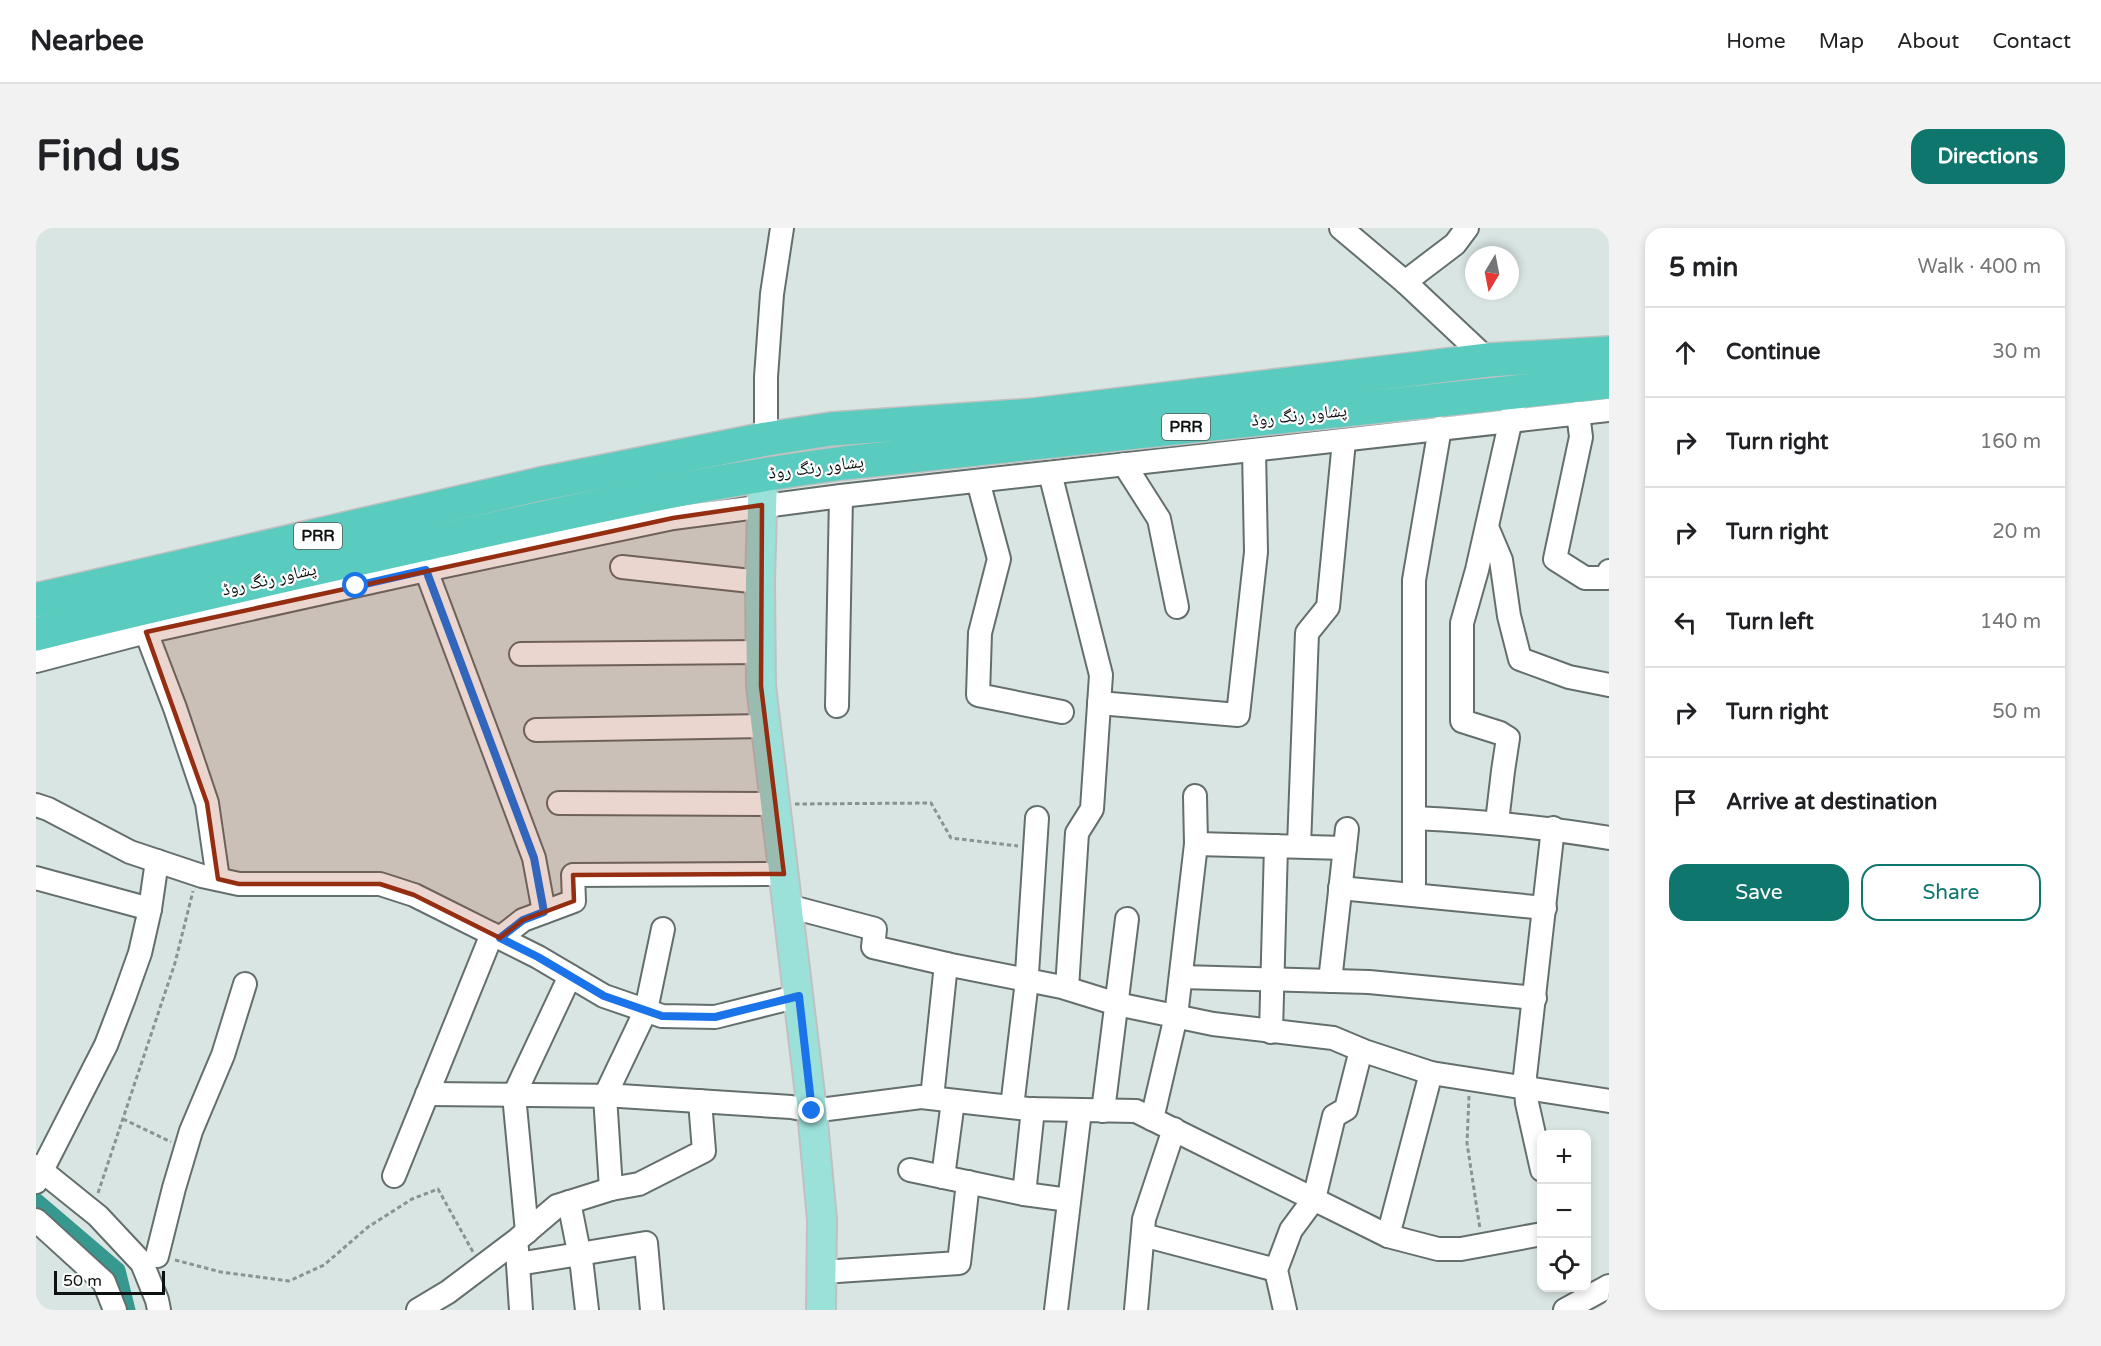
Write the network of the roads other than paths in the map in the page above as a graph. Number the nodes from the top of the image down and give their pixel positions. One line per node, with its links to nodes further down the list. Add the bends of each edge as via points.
1 (782, 228): 12 (street, via 771,294)
2 (1341, 228): 4 (street)
3 (1457, 233): 5 (street)
4 (1360, 238): 5 (street)
5 (1404, 282): 7 (street)
6 (1609, 353): 7 (highway, پشاور رنگ روڈ / PRR)
7 (1488, 360): 12 (highway, پشاور رنگ روڈ / PRR, via 1033,415 831,429)
8 (1588, 393): 9 (highway, پشاور رنگ روڈ / PRR); 10 (street); 23 (street, via 1555,559 1585,578 1606,578)
9 (1514, 406): 11 (street); 18 (highway, پشاور رنگ روڈ / PRR, via 844,463); 20 (street)
10 (1609, 409)
11 (1440, 428): 13 (street); 43 (street, via 1414,580)
12 (766, 439): 26 (highway, پشاور رنگ روڈ / PRR, via 540,484)
13 (1344, 441): 14 (street); 49 (street, via 1328,607 1307,633)
14 (1254, 450): 15 (street); 33 (street, via 1256,552 1238,715)
15 (1124, 464): 16 (street); 27 (street, via 1159,519)
16 (1050, 473): 17 (street); 33 (street, via 1101,675)
17 (978, 481): 19 (street); 35 (street, via 999,559 980,633 978,695)
18 (762, 489): 19 (street); 22 (street, via 673,518); 24 (main road); 26 (highway, پشاور رنگ روڈ / PRR, via 656,493)
19 (842, 496): 34 (street)
20 (1487, 527): 32 (street, via 1501,560 1520,659 1569,677); 44 (street, via 1462,623 1462,721 1508,738)
21 (622, 567): 24 (street)
22 (426, 570): 26 (street); 59 (street, via 534,858)
23 (1609, 571)
24 (760, 582): 29 (main road)
25 (36, 600): 26 (highway, پشاور رنگ روڈ / PRR)
26 (119, 605): 28 (highway, پشاور رنگ روڈ / PRR); 31 (street); 52 (street, via 176,708 207,803)
27 (1177, 607)
28 (36, 634)
29 (762, 652): 30 (street); 36 (main road)
30 (521, 654)
31 (36, 662)
32 (1609, 685)
33 (1099, 703): 70 (street, via 1092,809 1077,833)
34 (837, 706)
35 (1062, 712)
36 (766, 726): 37 (street); 40 (main road)
37 (536, 730)
38 (1195, 796): 47 (street)
39 (559, 803): 40 (street)
40 (775, 804): 51 (main road)
41 (38, 812): 50 (street)
42 (1037, 818): 67 (street)
43 (1414, 818): 44 (street); 55 (street)
44 (1497, 822): 45 (street)
45 (1553, 828): 46 (street); 57 (street)
46 (1609, 838)
47 (1196, 844): 48 (street); 65 (street)
48 (1276, 846): 49 (street); 66 (street)
49 (1299, 846): 54 (street, via 1346,838)
50 (157, 861): 52 (street); 58 (street)
51 (784, 874): 56 (main road); 59 (street, via 573,875 574,902)
52 (208, 877): 62 (street, via 239,884 380,884 414,895)
53 (36, 878): 58 (street)
54 (1340, 888): 55 (street); 68 (street)
55 (1414, 895): 57 (street)
56 (788, 906): 63 (street, via 875,929 873,947); 71 (main road)
57 (1545, 908): 72 (street)
58 (150, 909): 93 (street, via 140,953 106,1045)
59 (544, 912): 62 (street)
60 (1126, 919): 73 (street)
61 (663, 929): 74 (street)
62 (496, 936): 64 (street); 80 (street)
63 (946, 964): 67 (street); 83 (street)
64 (570, 976): 74 (street, via 604,996); 81 (street)
65 (1181, 977): 66 (street); 75 (street)
66 (1271, 978): 68 (street); 76 (street)
67 (1027, 980): 70 (street); 86 (street)
68 (1330, 981): 72 (street)
69 (245, 984): 108 (street, via 223,1055 191,1131)
70 (1067, 988): 73 (street)
71 (799, 996): 74 (street, via 715,1017 662,1016); 87 (main road)
72 (1535, 998): 79 (street)
73 (1117, 1004): 75 (street); 88 (street)
74 (646, 1010): 82 (street)
75 (1176, 1016): 76 (street); 89 (street)
76 (1272, 1032): 77 (street, via 1333,1038)
77 (1361, 1050): 78 (street); 99 (street, via 1346,1109 1334,1116)
78 (1431, 1073): 79 (street); 106 (street)
79 (1526, 1089): 85 (street); 91 (street)
80 (427, 1094): 81 (street); 94 (street)
81 (514, 1095): 82 (street); 105 (street)
82 (605, 1096): 84 (street); 97 (street)
83 (943, 1099): 86 (street); 87 (street, via 921,1097); 95 (street)
84 (700, 1101): 87 (street); 97 (street, via 704,1151 639,1184)
85 (1609, 1101)
86 (1022, 1108): 88 (street); 98 (street)
87 (812, 1111): 111 (main road, via 822,1220)
88 (1091, 1111): 89 (street, via 1136,1111); 100 (street)
89 (1152, 1119): 90 (street)
90 (1174, 1129): 99 (street); 103 (street, via 1144,1219)
91 (1537, 1148)
92 (910, 1170): 95 (street)
93 (39, 1173): 115 (street, via 91,1211 142,1263)
94 (394, 1176)
95 (943, 1177): 96 (street)
96 (968, 1182): 98 (street); 111 (street, via 959,1263)
97 (611, 1189): 101 (street)
98 (1024, 1194): 100 (street)
99 (1314, 1199): 106 (street); 110 (street, via 1291,1230)
100 (1069, 1200): 121 (street)
101 (569, 1202): 105 (street, via 557,1206); 107 (street)
102 (37, 1222): 114 (street, via 104,1282)
103 (1143, 1235): 110 (street); 122 (street)
104 (1537, 1235): 106 (street, via 1461,1250 1438,1249)
105 (522, 1236): 109 (street); 116 (street)
106 (1388, 1236)
107 (579, 1254): 109 (street); 118 (street); 119 (street, via 646,1244)
108 (157, 1256)
109 (518, 1263): 117 (street)
110 (1276, 1270): 123 (street)
111 (822, 1272): 120 (main road)
112 (1609, 1286): 113 (street)
113 (1584, 1293): 124 (street)
114 (115, 1310)
115 (159, 1310)
116 (418, 1310)
117 (521, 1310)
118 (586, 1310)
119 (652, 1310)
120 (821, 1310)
121 (1056, 1310)
122 (1136, 1310)
123 (1285, 1310)
124 (1565, 1310)

